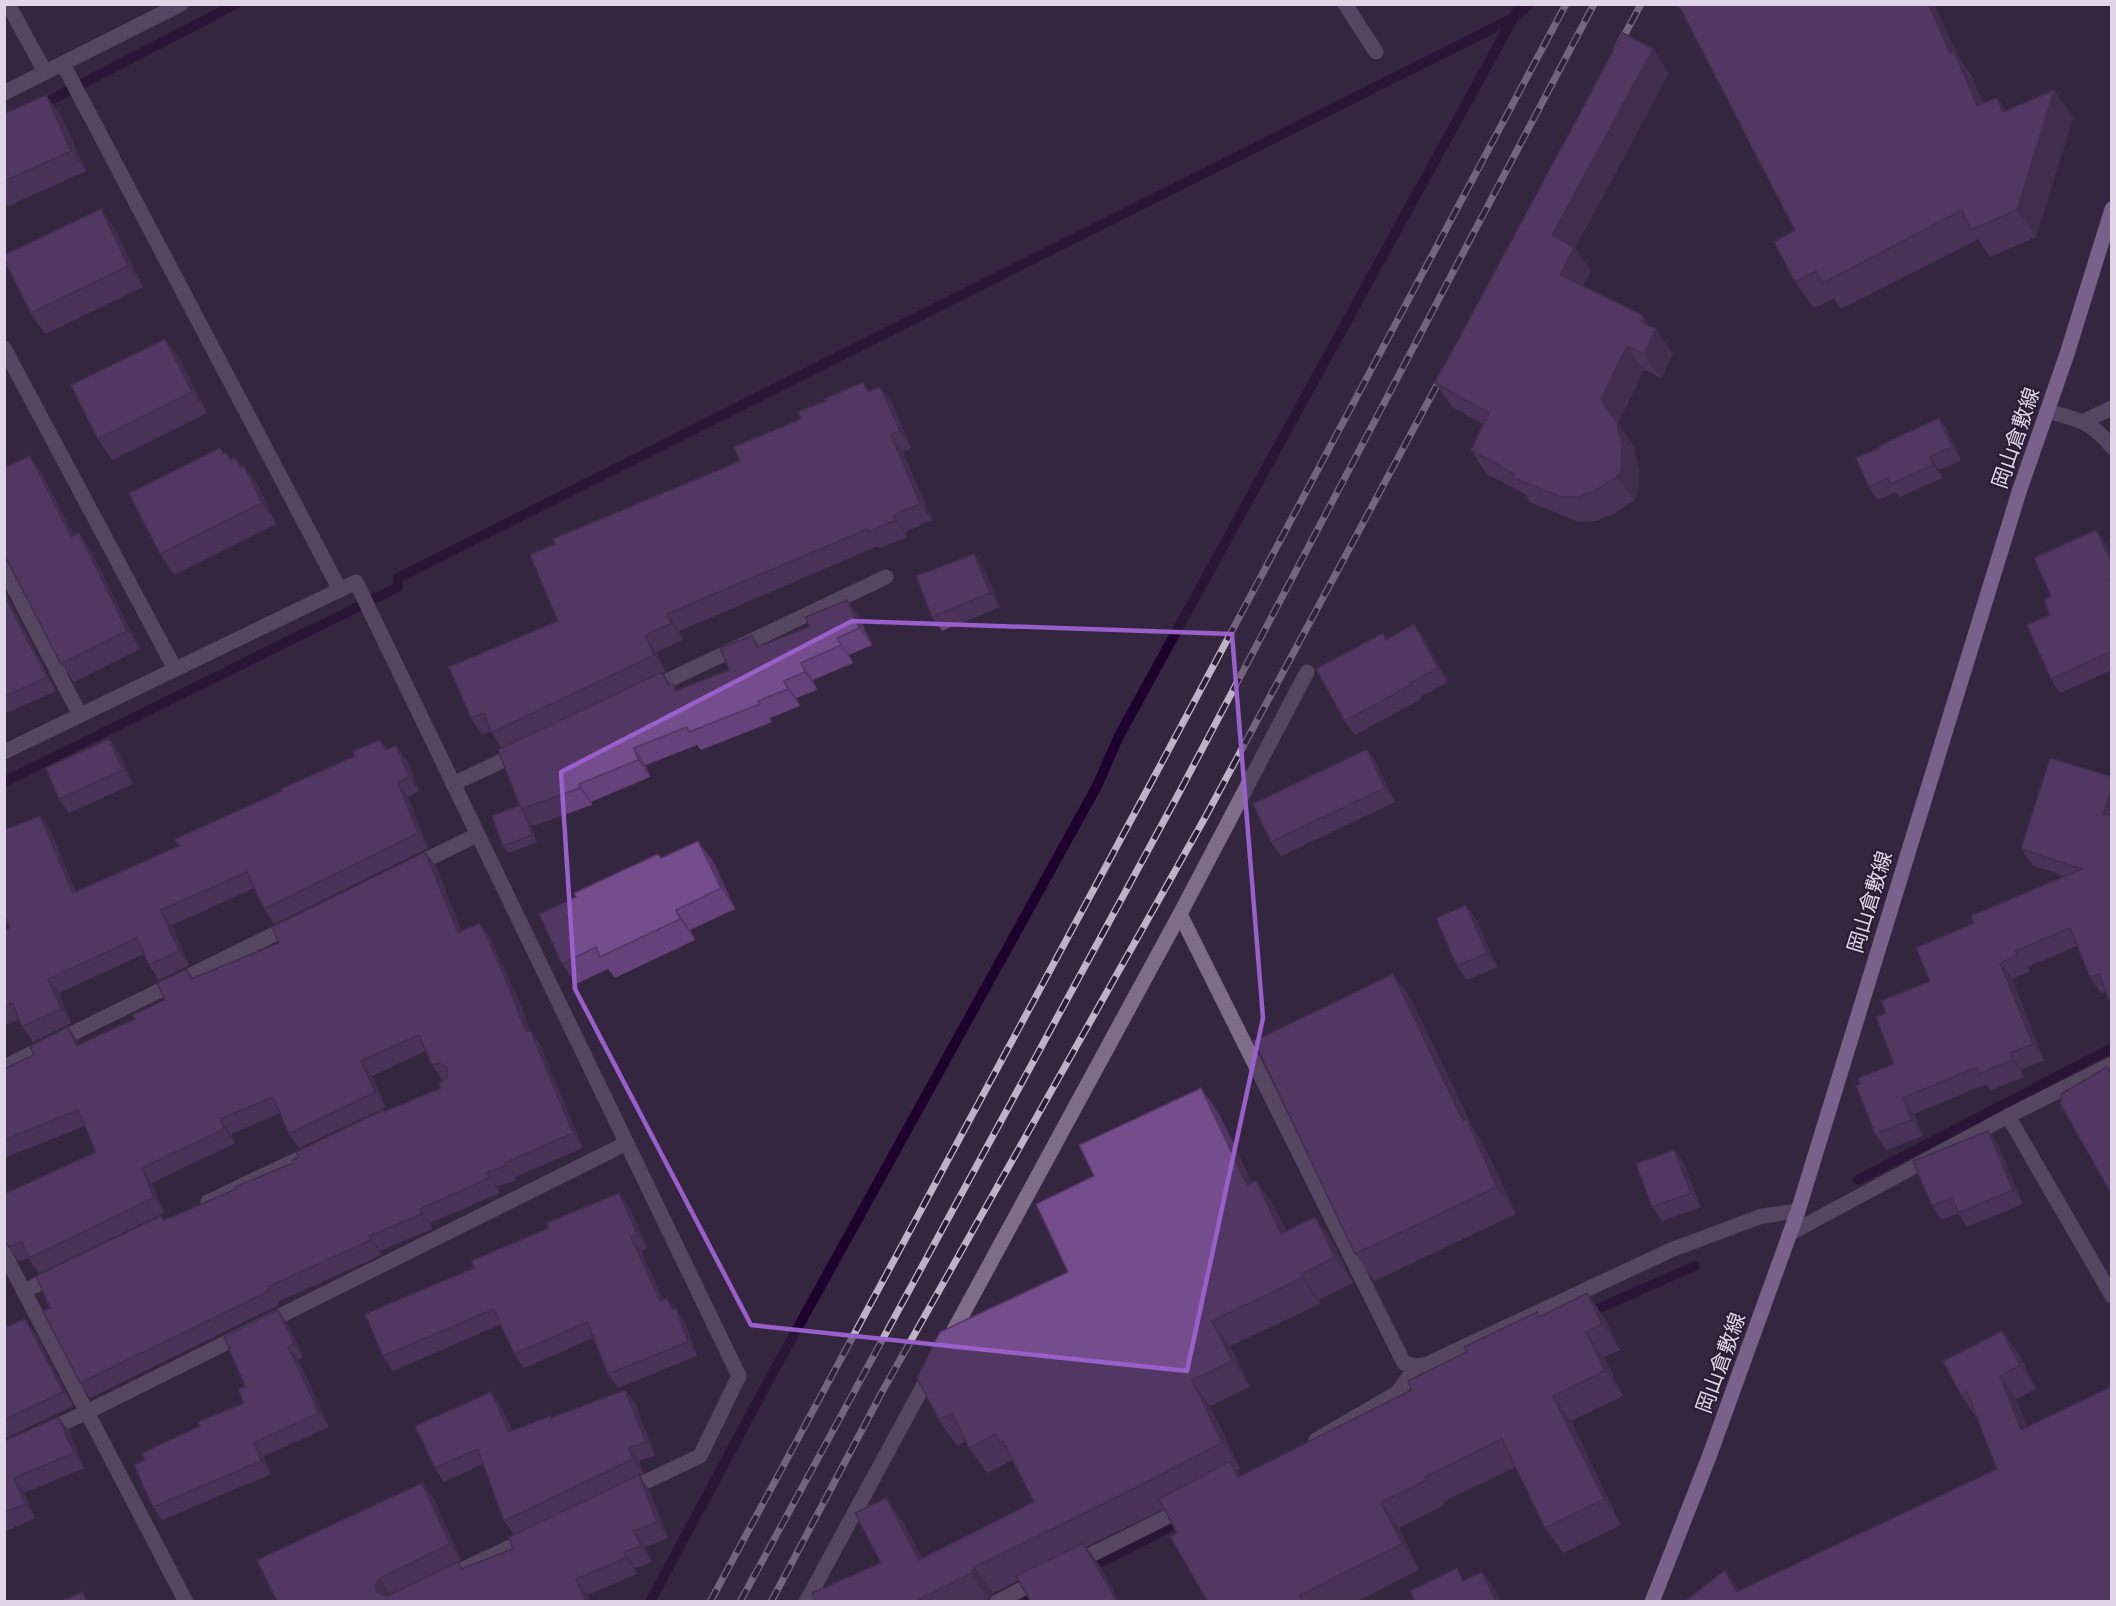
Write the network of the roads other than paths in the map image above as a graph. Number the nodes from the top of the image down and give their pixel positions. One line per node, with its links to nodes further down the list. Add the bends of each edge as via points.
1 (8, 4): 6 (street)
2 (181, 4): 5 (street)
3 (1345, 4): 4 (street)
4 (1376, 52)
5 (63, 64): 6 (street); 16 (street)
6 (45, 72): 7 (street)
7 (4, 93)
8 (2112, 209): 11 (main road, 岡山倉敷線)
9 (4, 348): 17 (street)
10 (2112, 408): 12 (street)
11 (2048, 411): 12 (street); 34 (main road, 岡山倉敷線, via 2019,492)
12 (2084, 421): 13 (street)
13 (2112, 447)
14 (4, 569): 20 (street)
15 (886, 577): 19 (street)
16 (340, 590): 17 (street); 23 (street, via 356,582)
17 (175, 669): 20 (street)
18 (1307, 672): 26 (street)
19 (637, 696)
20 (80, 715): 22 (street)
21 (540, 742): 23 (street)
22 (4, 752)
23 (453, 784): 24 (street)
24 (477, 835): 25 (street); 31 (street)
25 (402, 872)
26 (1180, 914): 40 (street, via 1404,1363); 49 (street)
27 (305, 919): 29 (street)
28 (2112, 1064): 30 (street)
29 (4, 1067)
30 (2008, 1116): 35 (street); 39 (street)
31 (627, 1143): 41 (street); 44 (street, via 739,1376 700,1456)
32 (321, 1148): 33 (street)
33 (194, 1209)
34 (1797, 1211): 35 (main road, 岡山倉敷線); 40 (street, via 1762,1216 1671,1250)
35 (1790, 1234): 51 (main road, 岡山倉敷線)
36 (4, 1253): 38 (street)
37 (67, 1270): 38 (street)
38 (24, 1291): 41 (street)
39 (2112, 1296)
40 (1417, 1366): 43 (street, via 1397,1393)
41 (87, 1412): 42 (street); 48 (street)
42 (36, 1436)
43 (1306, 1445)
44 (616, 1496)
45 (1196, 1503): 50 (street)
46 (543, 1531): 47 (street)
47 (438, 1581)
48 (186, 1602)
49 (806, 1602)
50 (997, 1602)
51 (1652, 1602)

